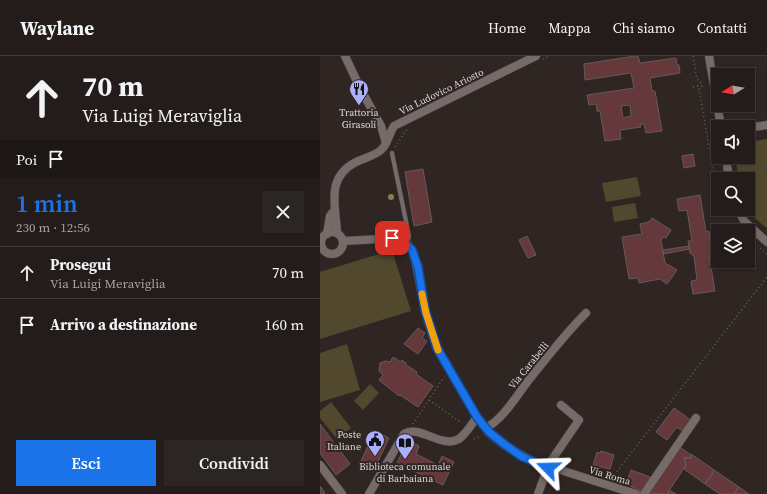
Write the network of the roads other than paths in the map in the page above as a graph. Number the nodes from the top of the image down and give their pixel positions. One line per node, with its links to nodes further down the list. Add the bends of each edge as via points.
1 (709, 56): 4 (street)
2 (347, 59): 6 (street)
3 (536, 59): 7 (street, Via Ludovico Ariosto)
4 (720, 120)
5 (767, 125): 8 (street)
6 (381, 126): 7 (street); 9 (street)
7 (394, 126): 9 (street, Via Ludovico Ariosto)
8 (755, 127)
9 (386, 143): 11 (street, via 380,150 344,172 335,188)
10 (392, 152): 18 (lane, via 409,236)
11 (333, 212): 13 (street, via 336,216); 14 (street)
12 (741, 216): 16 (street)
13 (337, 233): 14 (street); 15 (street)
14 (327, 234): 17 (street)
15 (344, 240): 18 (street, via 372,241 392,238); 19 (street, via 341,252)
16 (767, 242)
17 (320, 244): 19 (street)
18 (408, 244): 23 (street, Via Roma, via 416,261 425,310 437,348)
19 (330, 255): 20 (street)
20 (320, 257)
21 (586, 313): 25 (street, Via Carabelli, via 508,406)
22 (561, 405): 27 (street, via 579,420)
23 (477, 417): 25 (street, Via Roma); 29 (street, via 457,440 441,441 408,432 404,434)
24 (696, 418): 32 (street)
25 (485, 428): 27 (street, Via Roma, via 521,456)
26 (320, 465): 28 (street)
27 (548, 468): 30 (street); 31 (street, Via Roma)
28 (340, 493)
29 (369, 494)
30 (538, 494)
31 (636, 494)
32 (644, 494)

